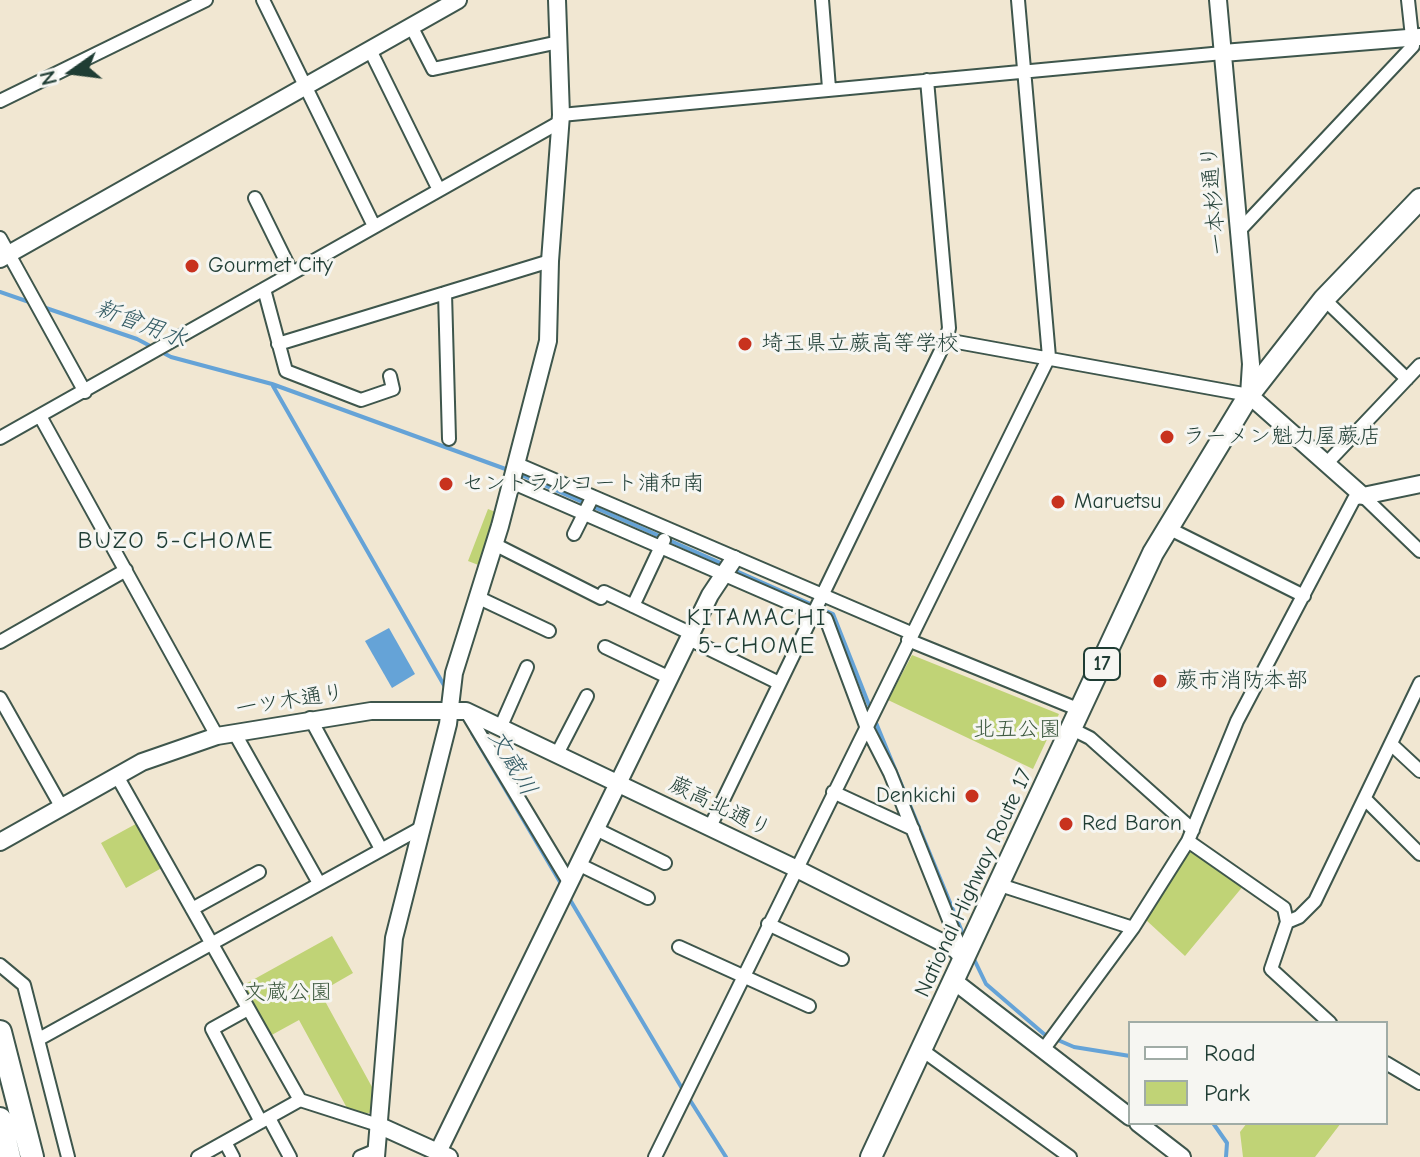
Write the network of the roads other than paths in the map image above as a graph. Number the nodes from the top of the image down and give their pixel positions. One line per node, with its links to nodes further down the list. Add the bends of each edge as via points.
1 (206, 0): 18 (street)
2 (263, 0): 16 (street)
3 (458, 0): 9 (street)
4 (557, 0): 11 (street)
5 (822, 0): 17 (street)
6 (1018, 0): 14 (street)
7 (1218, 0): 13 (street, 一本杉通り)
8 (1408, 0): 10 (street)
9 (411, 26): 11 (street, via 433,69); 12 (street)
10 (1416, 37): 13 (street); 24 (street)
11 (559, 42): 19 (street)
12 (370, 50): 16 (street); 20 (street)
13 (1223, 53): 14 (street); 24 (street, 一本杉通り)
14 (1024, 72): 15 (street); 34 (street)
15 (927, 80): 17 (street); 32 (street)
16 (304, 87): 23 (street); 26 (street)
17 (829, 88): 19 (street)
18 (0, 101)
19 (560, 118): 20 (street); 27 (street)
20 (439, 190): 23 (street)
21 (255, 198): 28 (street)
22 (1420, 199): 31 (highway, National Highway Route 17 / 17)
23 (374, 226): 28 (street)
24 (1239, 231): 39 (street, 一本杉通り)
25 (0, 238): 26 (street)
26 (5, 257): 38 (street)
27 (550, 261): 30 (street); 44 (street, via 548,341)
28 (292, 273): 29 (street)
29 (264, 289): 33 (street); 38 (street)
30 (445, 293): 33 (street); 42 (street)
31 (1324, 299): 37 (street); 39 (highway, National Highway Route 17 / 17)
32 (946, 340): 34 (street); 61 (street)
33 (278, 344): 36 (street, via 286,371 361,400 393,389)
34 (1049, 357): 39 (street); 65 (street)
35 (1420, 365): 37 (street)
36 (390, 376)
37 (1407, 379): 43 (street)
38 (85, 392): 40 (street)
39 (1249, 395): 43 (street); 50 (highway, National Highway Route 17 / 17)
40 (40, 416): 41 (street); 58 (street)
41 (0, 438)
42 (449, 439)
43 (1327, 463): 47 (street)
44 (513, 472): 46 (street); 48 (street); 54 (street)
45 (1420, 484): 47 (street)
46 (592, 498): 48 (street); 49 (street)
47 (1359, 498): 56 (street); 59 (street)
48 (585, 513): 52 (street); 53 (street)
49 (635, 517): 51 (street); 52 (street)
50 (1168, 528): 59 (street); 76 (highway, National Highway Route 17 / 17)
51 (668, 531): 55 (street); 57 (street)
52 (629, 532): 55 (street)
53 (574, 534)
54 (494, 544): 60 (street); 62 (street)
55 (661, 546): 57 (street); 62 (street)
56 (1420, 551)
57 (729, 566): 61 (street); 61 (street); 64 (street)
58 (126, 570): 66 (street); 79 (street)
59 (1304, 596): 92 (street, via 1237,721)
60 (477, 597): 63 (street); 74 (street, via 453,684)
61 (818, 605): 65 (street); 70 (street); 77 (street)
62 (633, 606): 64 (street)
63 (549, 631)
64 (690, 636): 69 (street); 70 (street)
65 (910, 637): 76 (street); 77 (street)
66 (0, 642)
67 (605, 647): 69 (street)
68 (527, 667): 78 (street)
69 (670, 678): 84 (street)
70 (779, 683): 88 (street)
71 (1420, 683): 80 (street)
72 (587, 696): 81 (street)
73 (0, 698): 87 (street)
74 (456, 710): 75 (street, 一ツ木通り); 78 (street, 蕨高北通り); 89 (street); 101 (street)
75 (310, 718): 79 (street, 一ツ木通り); 94 (street)
76 (1076, 720): 92 (street); 102 (highway, National Highway Route 17 / 17)
77 (867, 723): 85 (street); 91 (street)
78 (501, 726): 81 (street, 蕨高北通り)
79 (226, 734): 83 (street, 一ツ木通り, via 142,762); 100 (street)
80 (1391, 744): 82 (street); 86 (street)
81 (558, 752): 84 (street, 蕨高北通り)
82 (1420, 771)
83 (117, 776): 87 (street, 一ツ木通り); 104 (street)
84 (620, 781): 88 (street, 蕨高北通り); 90 (street)
85 (833, 792): 91 (street); 98 (street)
86 (1365, 799): 95 (street); 105 (street, via 1315,901)
87 (61, 806): 93 (street, 一ツ木通り)
88 (710, 827): 98 (street, 蕨高北通り)
89 (419, 829): 94 (street); 129 (street, via 394,938)
90 (596, 829): 96 (street); 97 (street)
91 (913, 829): 110 (street)
92 (1190, 835): 105 (street, via 1284,908); 107 (street)
93 (0, 842)
94 (381, 849): 100 (street)
95 (1420, 854)
96 (665, 863)
97 (578, 864): 101 (street); 103 (street)
98 (795, 868): 106 (street); 110 (street, 蕨高北通り)
99 (259, 872): 104 (street)
100 (319, 883): 108 (street)
101 (568, 883): 133 (street)
102 (1000, 885): 107 (street); 110 (highway, National Highway Route 17 / 17)
103 (648, 898)
104 (192, 909): 108 (street)
105 (1287, 922): 117 (street, via 1271,969)
106 (768, 924): 111 (street); 113 (street)
107 (1133, 928): 120 (street)
108 (211, 944): 116 (street); 119 (street)
109 (679, 947): 113 (street)
110 (967, 951): 114 (highway, National Highway Route 17 / 17)
111 (842, 959)
112 (0, 965): 119 (street, via 24,985)
113 (743, 976): 115 (street); 142 (street)
114 (954, 981): 120 (street); 121 (highway, National Highway Route 17 / 17)
115 (809, 1006)
116 (248, 1009): 125 (street); 128 (street, via 212,1029)
117 (1328, 1021)
118 (0, 1032): 136 (highway)
119 (39, 1039): 137 (street)
120 (1046, 1046): 126 (street)
121 (922, 1050): 143 (highway, National Highway Route 17 / 17); 144 (street)
122 (0, 1057): 135 (highway)
123 (1388, 1064): 124 (street)
124 (1420, 1083)
125 (300, 1100): 128 (street); 129 (street)
126 (1128, 1115)
127 (0, 1119): 134 (highway)
128 (265, 1120): 131 (street); 140 (street)
129 (378, 1125): 132 (street); 133 (street)
130 (1141, 1125): 145 (street)
131 (225, 1142): 138 (street); 139 (street)
132 (376, 1153): 141 (street)
133 (444, 1154)
134 (9, 1157)
135 (25, 1157)
136 (32, 1157)
137 (68, 1157)
138 (198, 1157)
139 (233, 1157)
140 (290, 1157)
141 (360, 1157)
142 (655, 1157)
143 (871, 1157)
144 (1070, 1157)
145 (1182, 1157)

